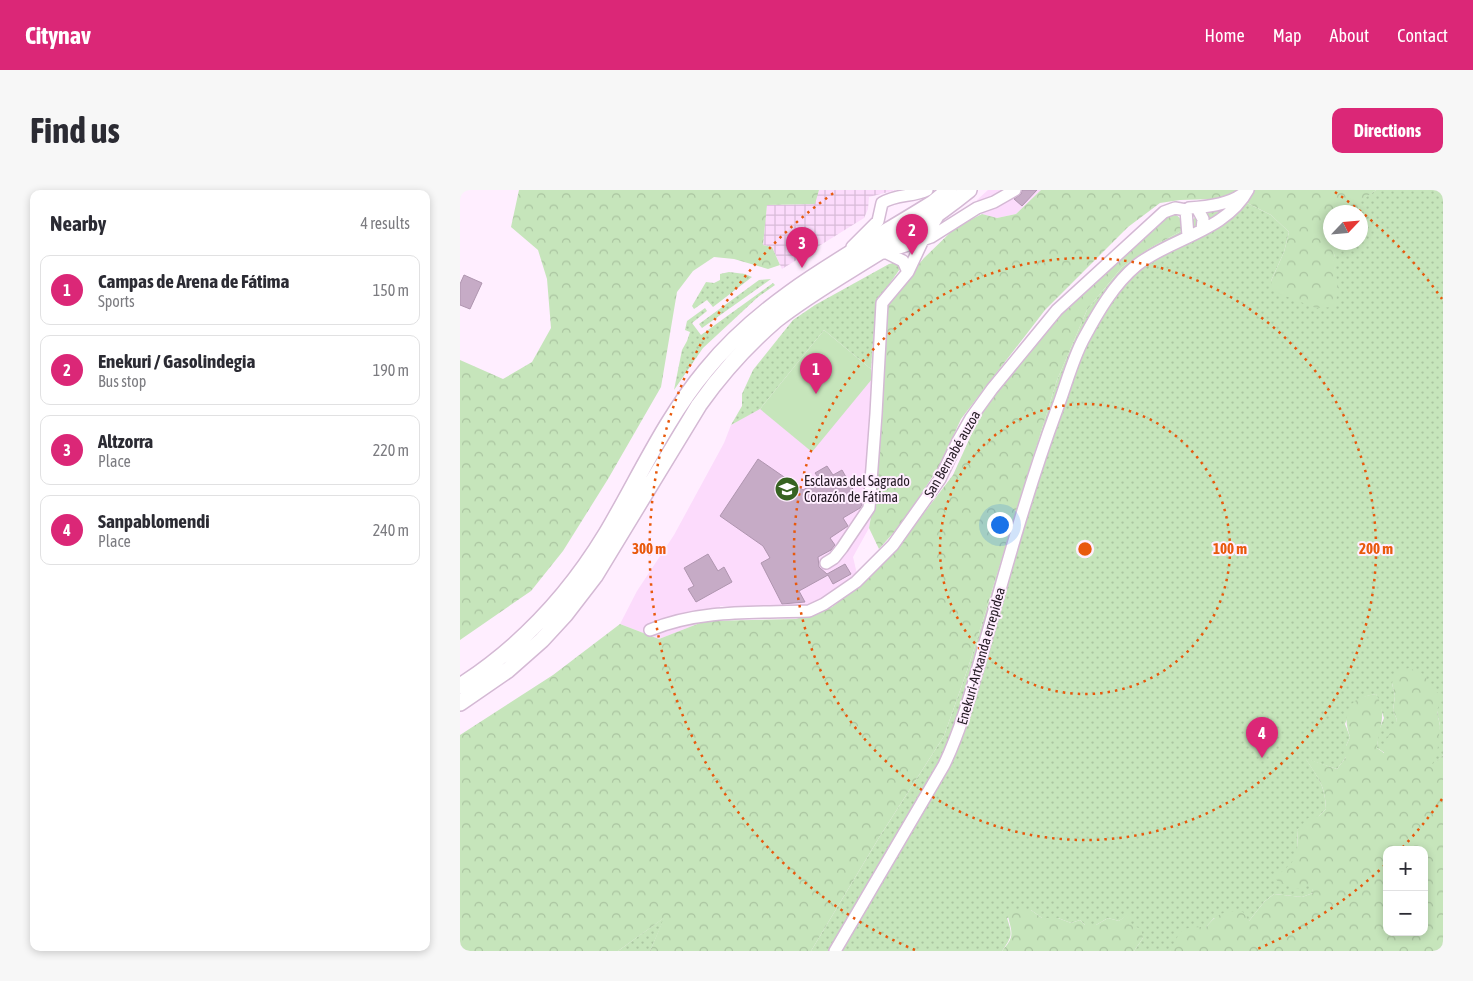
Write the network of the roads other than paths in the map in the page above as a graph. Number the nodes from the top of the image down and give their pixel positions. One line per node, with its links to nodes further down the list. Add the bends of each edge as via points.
1 (927, 190): 12 (street, via 917,195 889,198 882,203 878,221)
2 (949, 190): 12 (main road)
3 (969, 190): 6 (main road)
4 (1015, 190): 10 (street)
5 (1248, 191): 7 (street, San Bernabé auzoa, via 1227,202); 8 (street, Enekuri-Artxanda errepidea, via 1224,216)
6 (940, 213): 10 (street); 11 (main road)
7 (1190, 213): 8 (street, via 1203,219); 9 (street); 15 (street, San Bernabé auzoa, via 1175,208 1164,212 1057,310 971,418 940,479 893,545 856,582 809,611 700,615)
8 (1202, 230): 9 (street, Enekuri-Artxanda errepidea)
9 (1188, 236): 18 (street, Enekuri-Artxanda errepidea, via 1137,265 1100,308 1082,341 1036,465 953,746)
10 (923, 240): 11 (street); 13 (street)
11 (882, 253): 13 (street, via 903,261); 17 (main road, via 806,298 740,354 699,404 595,576 565,615 508,670)
12 (835, 263): 16 (main road, via 764,312 711,364 671,420 605,536 565,592 513,646)
13 (908, 272): 14 (street, via 880,309 869,508 842,548)
14 (826, 563)
15 (650, 630)
16 (460, 686)
17 (460, 703)
18 (835, 951)

